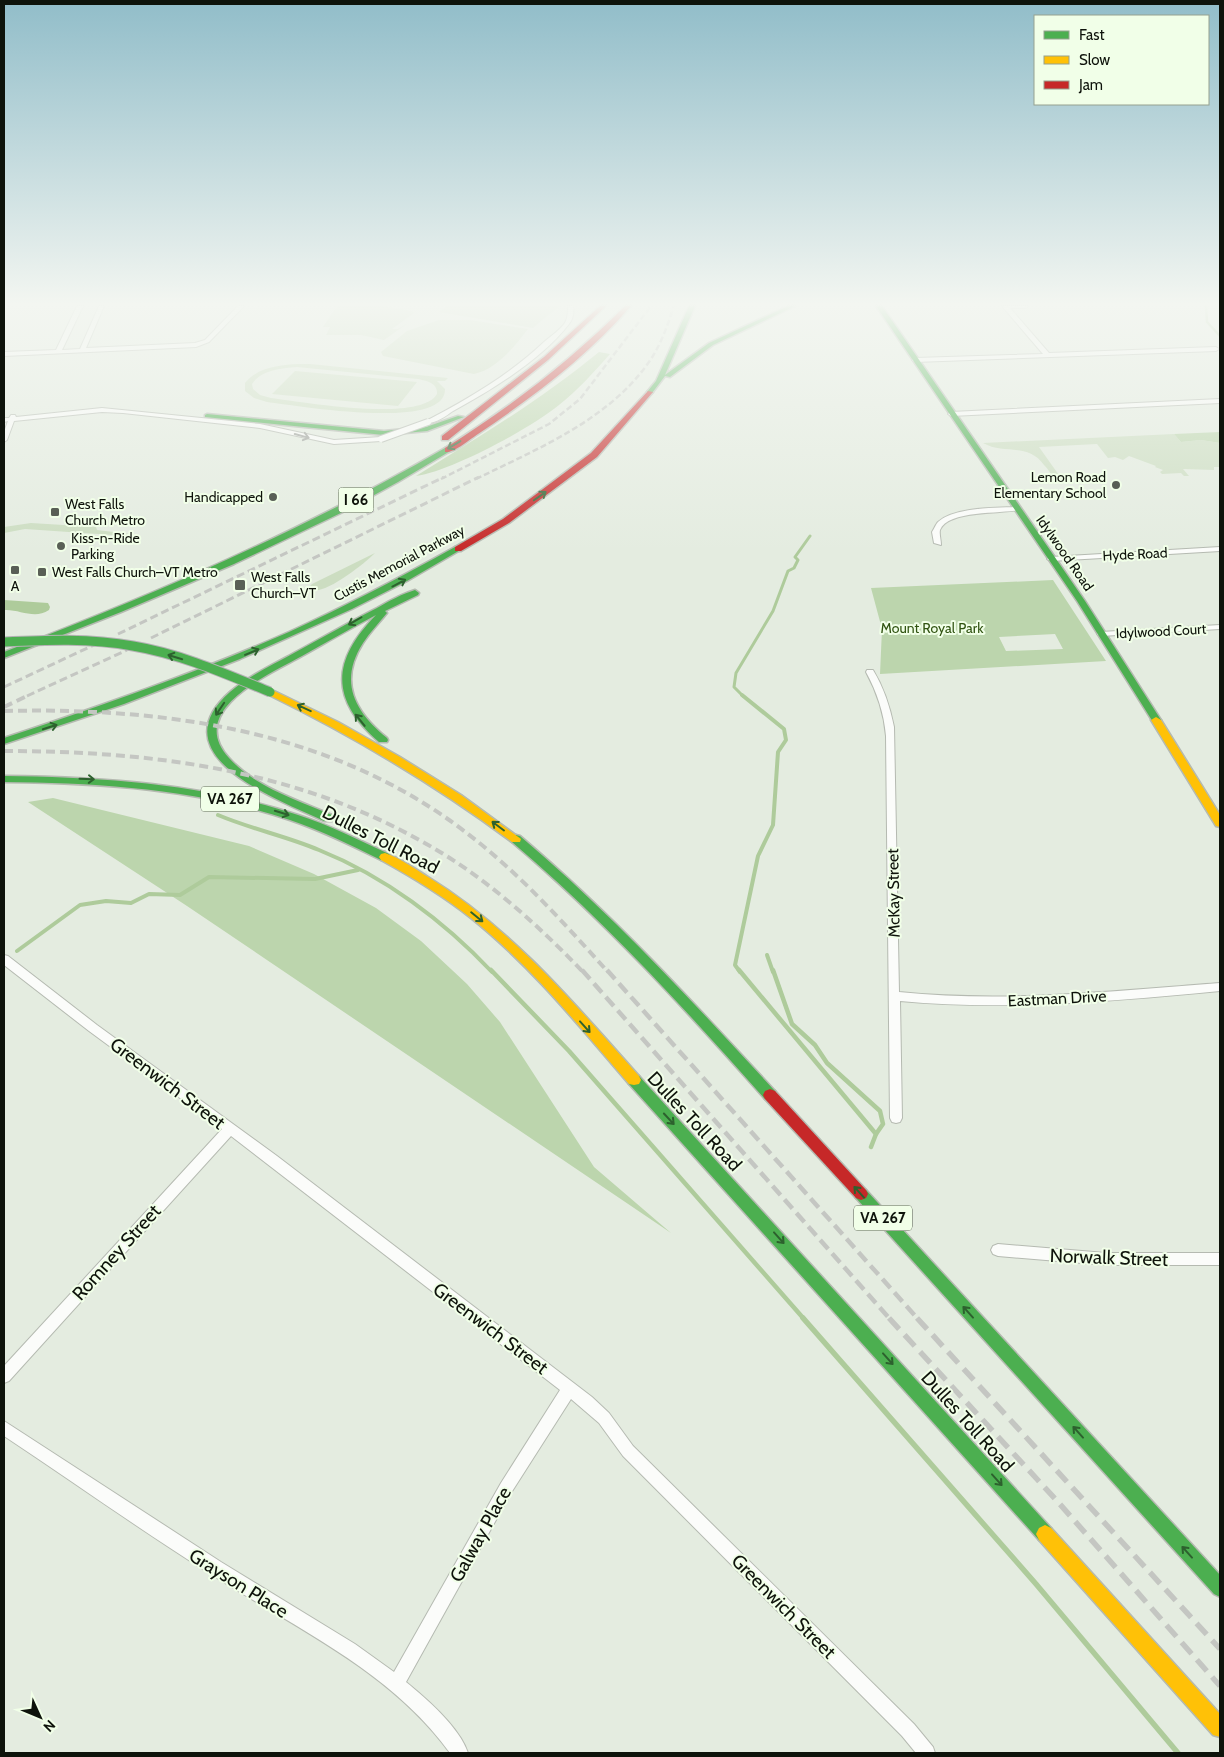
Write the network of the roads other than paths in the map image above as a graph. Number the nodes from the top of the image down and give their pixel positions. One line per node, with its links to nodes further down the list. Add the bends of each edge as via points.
1 (488, 388): 11 (street, one-way to 1, bridge, via 123,411 260,426 334,442 381,439 428,422)
2 (510, 388): 9 (main road, via 446,424 406,432 362,432)
3 (511, 388): 19 (main road, via 440,441 387,473 177,580)
4 (538, 388): 19 (main road, I 66, one-way to 19, via 485,426 424,463 280,538)
5 (656, 388): 23 (main road, Custis Memorial Parkway, one-way to 5, via 127,700 257,650 372,596 469,543 552,488 599,451)
6 (934, 388): 8 (main road, Idylwood Road)
7 (1220, 401): 8 (street)
8 (951, 414): 13 (main road, Idylwood Road)
9 (207, 416): 11 (street, via 122,407)
10 (4, 418): 11 (street)
11 (12, 418): 12 (street)
12 (4, 440)
13 (1016, 510): 14 (street, via 969,514 945,520 934,532); 16 (main road, Idylwood Road)
14 (938, 543)
15 (1220, 549): 16 (street, Hyde Road)
16 (1050, 559): 18 (main road, Idylwood Road)
17 (1220, 627): 18 (street, Idylwood Court)
18 (1101, 634): 26 (main road, Idylwood Road)
19 (50, 638): 21 (main road, I 66)
20 (4, 642): 25 (main road, VA 267, one-way to 20, bridge, via 363,739 270,692 186,660 133,646 67,640)
21 (4, 655)
22 (870, 672): 30 (street, McKay Street, via 880,690 890,725)
23 (4, 741)
24 (4, 779): 27 (main road, Dulles Toll Road / VA 267, one-way to 27, via 140,783 196,791 263,807 345,837 394,861)
25 (438, 784): 27 (main road, one-way to 27, via 411,757 383,740 360,720 353,709 346,682 347,666 360,638 381,614 415,592 373,611 248,682 222,704 212,724 216,748 240,773 381,845); 38 (main road, VA 267, one-way to 25, via 626,939 585,898 523,845)
26 (1220, 823)
27 (438, 888): 40 (main road, Dulles Toll Road / VA 267, one-way to 40, via 488,926 540,977)
28 (4, 959): 32 (street, Greenwich Street)
29 (1220, 987): 30 (street, Eastman Drive, via 961,1003)
30 (895, 996): 31 (street, McKay Street)
31 (896, 1118)
32 (230, 1129): 35 (street, Romney Street); 36 (street, Greenwich Street)
33 (998, 1250): 34 (street, Norwalk Street, via 1106,1260)
34 (1220, 1259)
35 (4, 1376)
36 (570, 1388): 39 (street, Galway Place, via 506,1488); 42 (street, Greenwich Street, via 604,1418 628,1451 908,1730)
37 (4, 1428): 39 (street, Grayson Place)
38 (1220, 1588)
39 (396, 1684): 41 (street, Grayson Place, via 424,1709)
40 (1220, 1728)
41 (460, 1753)
42 (927, 1753)

